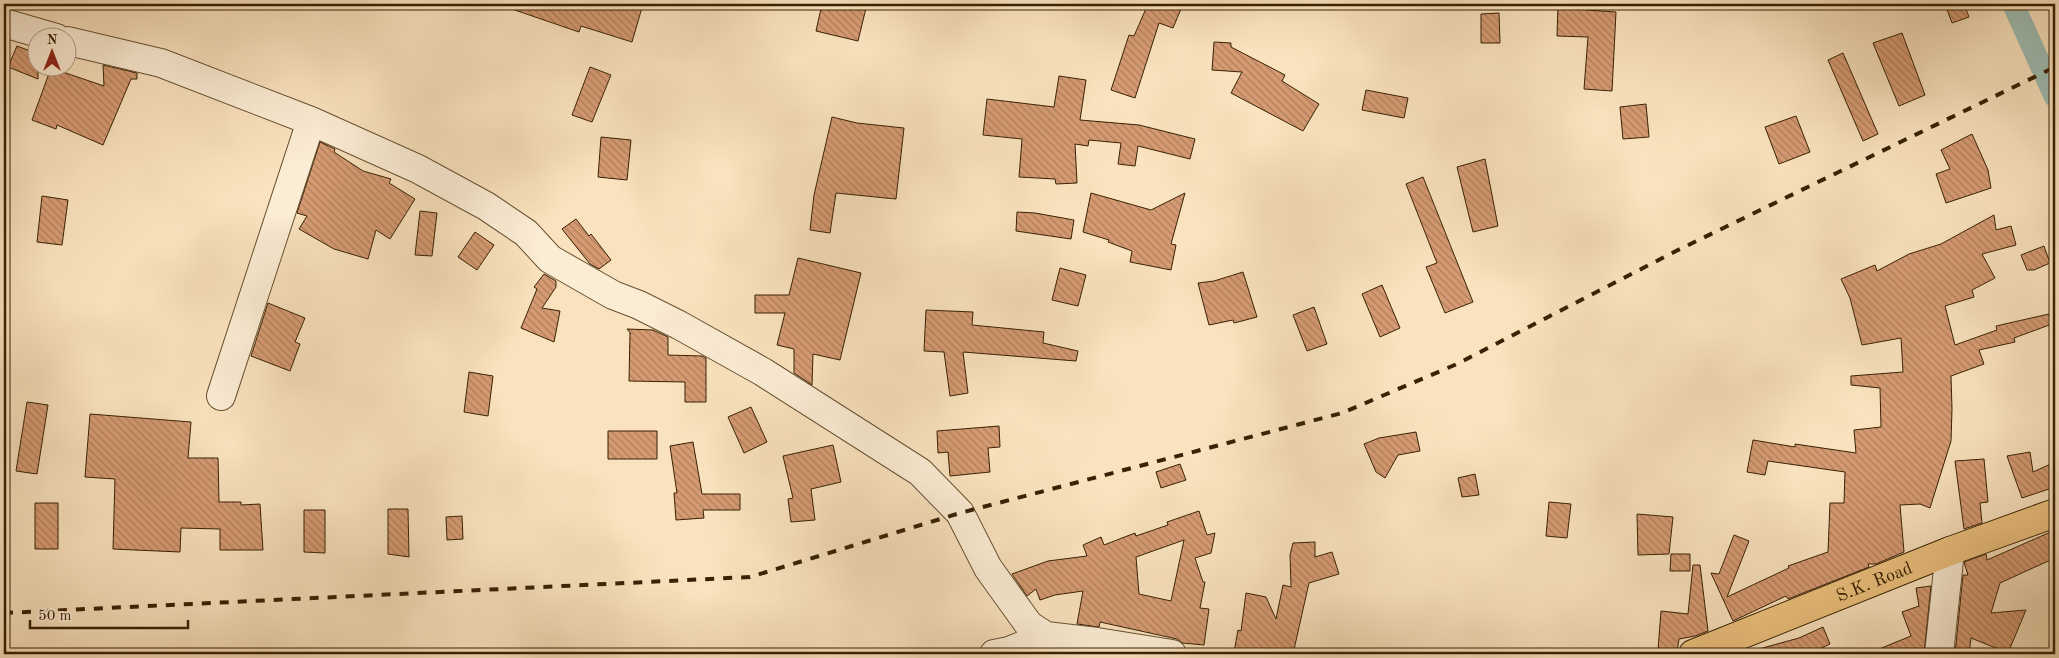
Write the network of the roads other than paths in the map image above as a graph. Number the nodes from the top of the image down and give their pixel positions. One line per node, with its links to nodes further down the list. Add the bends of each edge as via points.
1 (4, 22): 2 (street)
2 (28, 29)
3 (78, 43): 4 (street, via 161,63)
4 (312, 121): 5 (street); 8 (street, via 418,169 486,206 526,233 550,259 763,372 920,472 960,513 988,568 1029,625)
5 (221, 396)
6 (2055, 513): 7 (main road, S.K. Road)
7 (1950, 551): 11 (main road, S.K. Road); 12 (street)
8 (1046, 636): 9 (street); 10 (street)
9 (994, 654)
10 (1172, 654)
11 (1693, 654)
12 (1939, 654)

